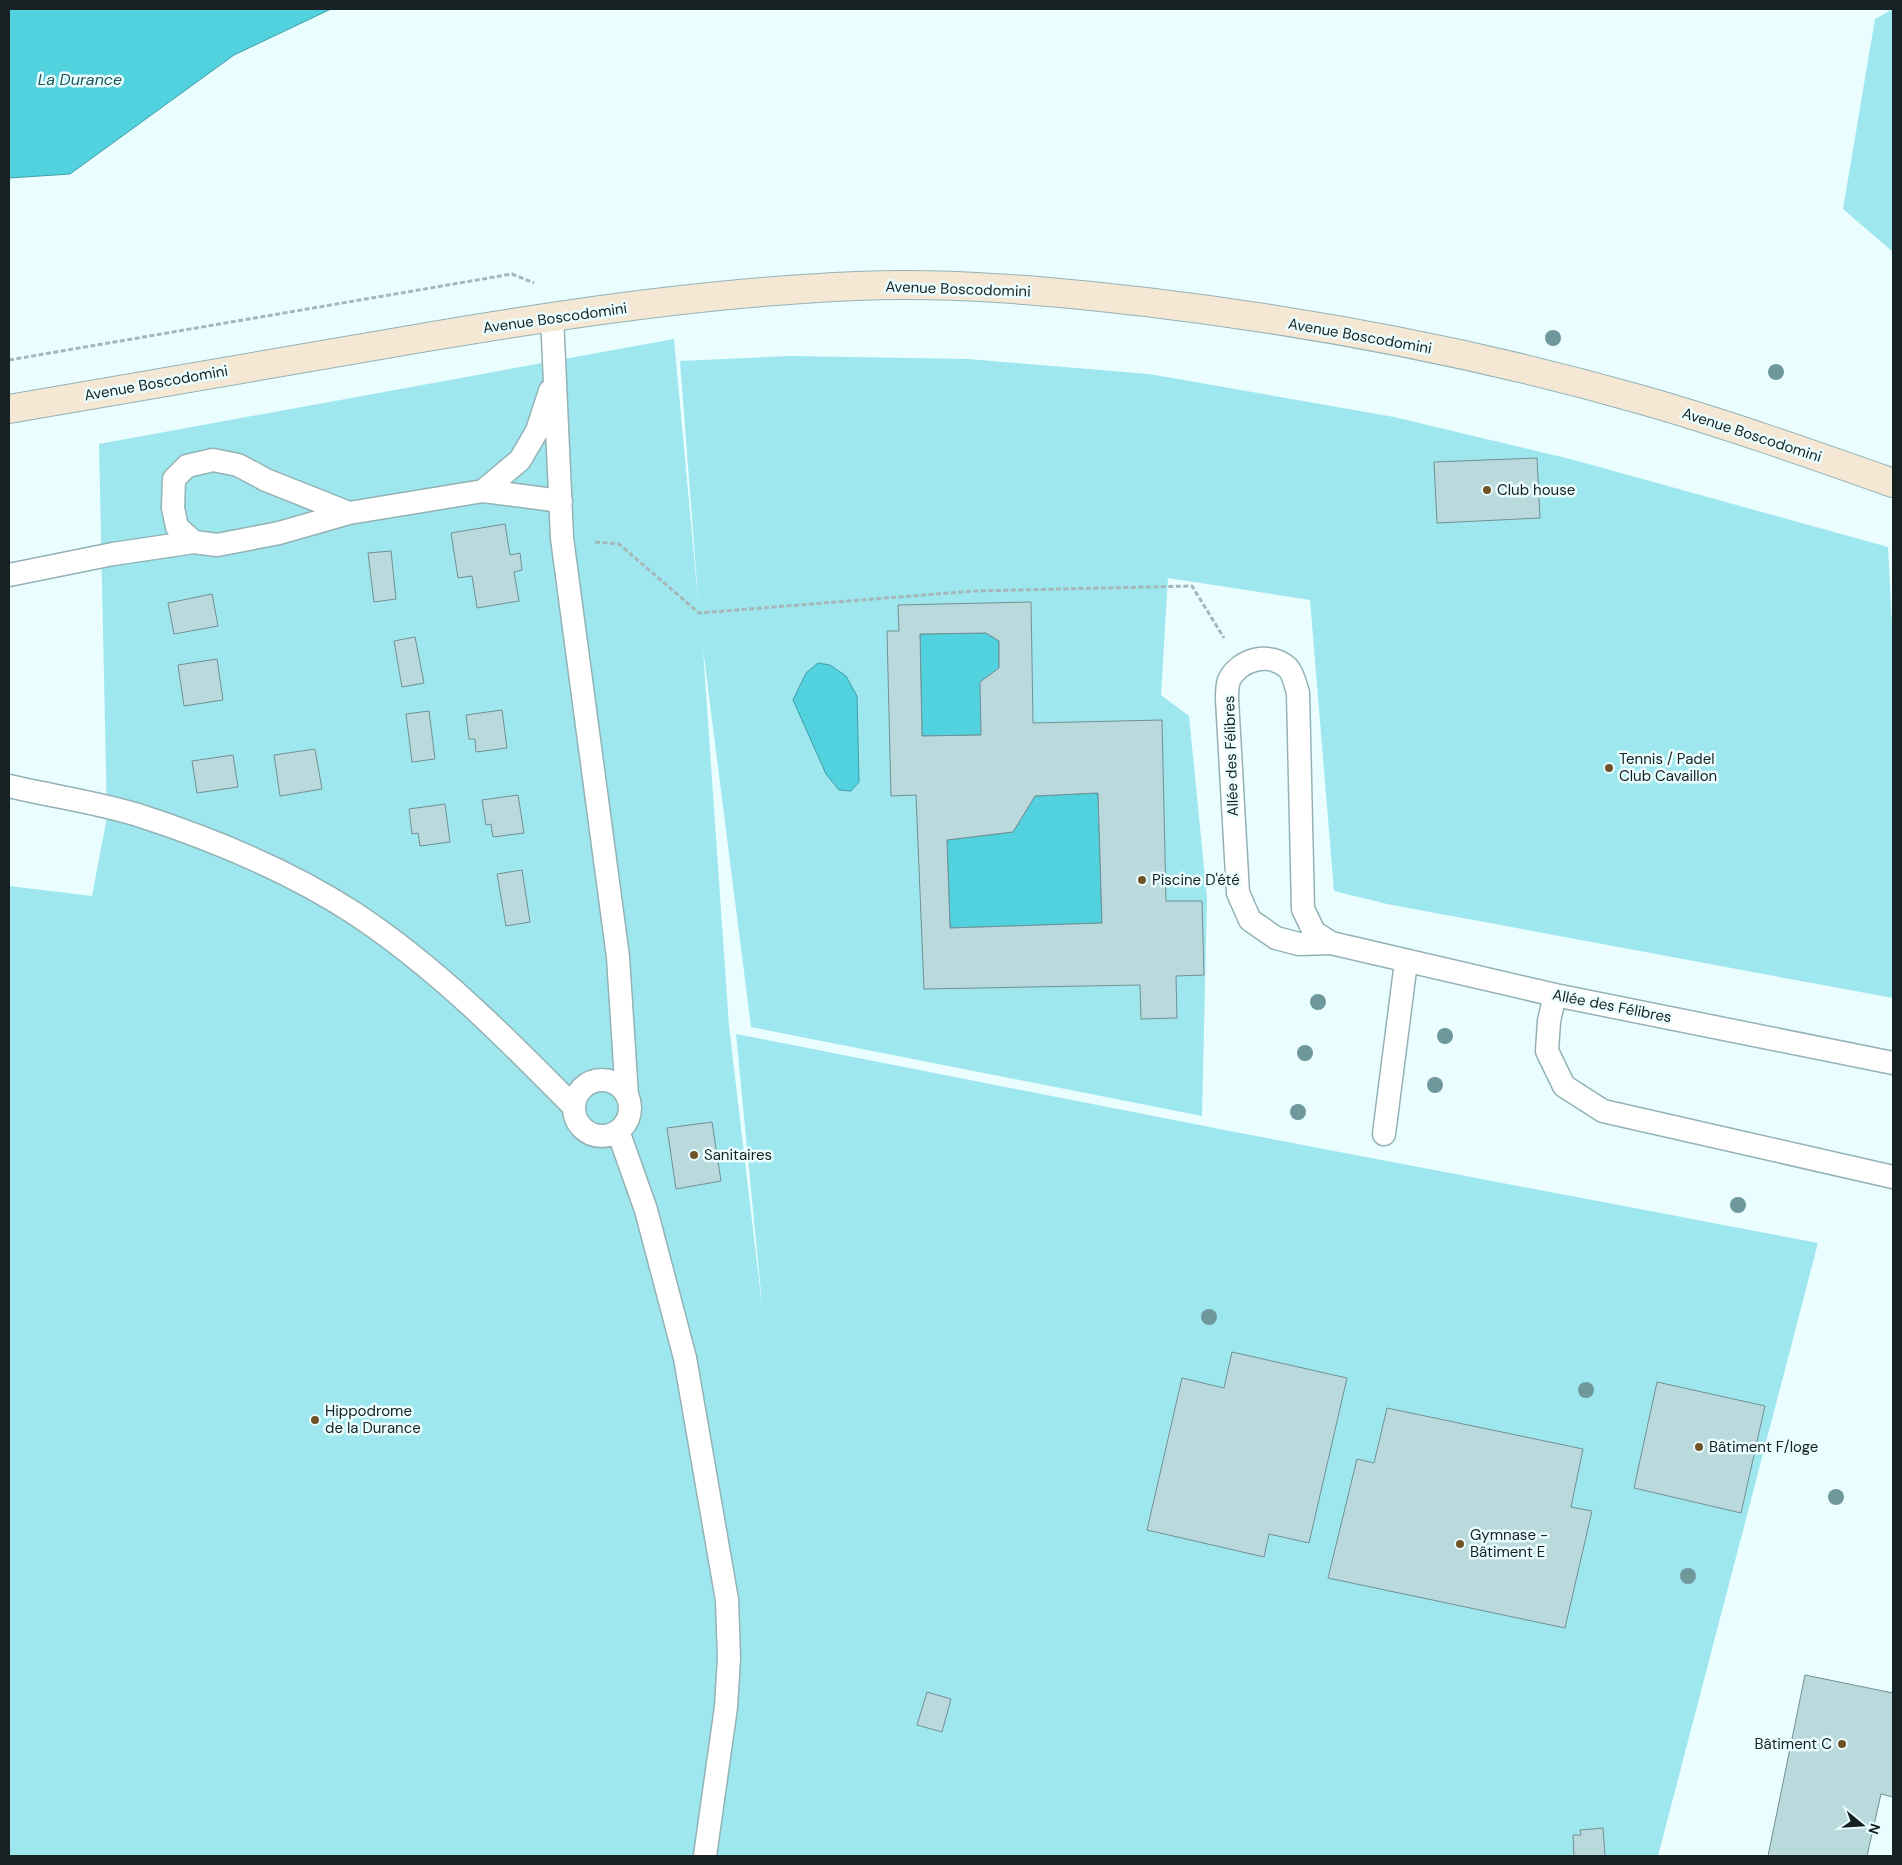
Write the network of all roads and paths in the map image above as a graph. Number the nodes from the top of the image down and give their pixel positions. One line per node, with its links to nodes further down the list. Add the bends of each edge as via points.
1 (538, 285): 3 (path, via 512,274)
2 (552, 316): 4 (lane); 5 (main road, Avenue Boscodomini); 6 (main road, Avenue Boscodomini, via 736,295 859,286 987,288 1074,294 1209,310 1353,333 1508,364 1646,401)
3 (9, 360)
4 (554, 378): 7 (lane, via 537,431 520,460); 8 (lane)
5 (9, 409)
6 (1893, 483)
7 (483, 491): 8 (lane); 9 (lane)
8 (561, 501): 10 (lane)
9 (349, 513): 11 (lane, via 279,534 217,545); 11 (lane, via 266,480 238,465 213,460 187,466 174,479 173,508 177,527)
10 (562, 538): 13 (path, via 619,544 699,613 974,592 1192,586 1218,625); 19 (lane, via 618,957)
11 (194, 542): 12 (lane)
12 (9, 575)
13 (1239, 667): 15 (lane, Allée des Félibres, via 1259,658 1274,659 1289,669 1298,693 1303,908 1314,932); 15 (lane, Allée des Félibres, via 1228,682 1227,700 1238,893 1250,920 1276,938 1299,944)
14 (9, 786): 20 (lane, via 136,815 203,839 285,874 353,912 411,954 473,1006)
15 (1331, 944): 16 (lane, Allée des Félibres)
16 (1406, 962): 17 (lane, Allée des Félibres); 22 (lane)
17 (1555, 996): 18 (lane, Allée des Félibres); 23 (lane, via 1547,1051 1564,1086 1603,1111)
18 (1893, 1063)
19 (627, 1096): 20 (lane, via 615,1083 598,1080 582,1088); 21 (lane, via 629,1115)
20 (574, 1107): 21 (lane, via 576,1120 590,1133 600,1136)
21 (618, 1131): 24 (lane, via 646,1210 685,1358 727,1600 729,1658 726,1707)
22 (1384, 1134)
23 (1893, 1177)
24 (705, 1856)

